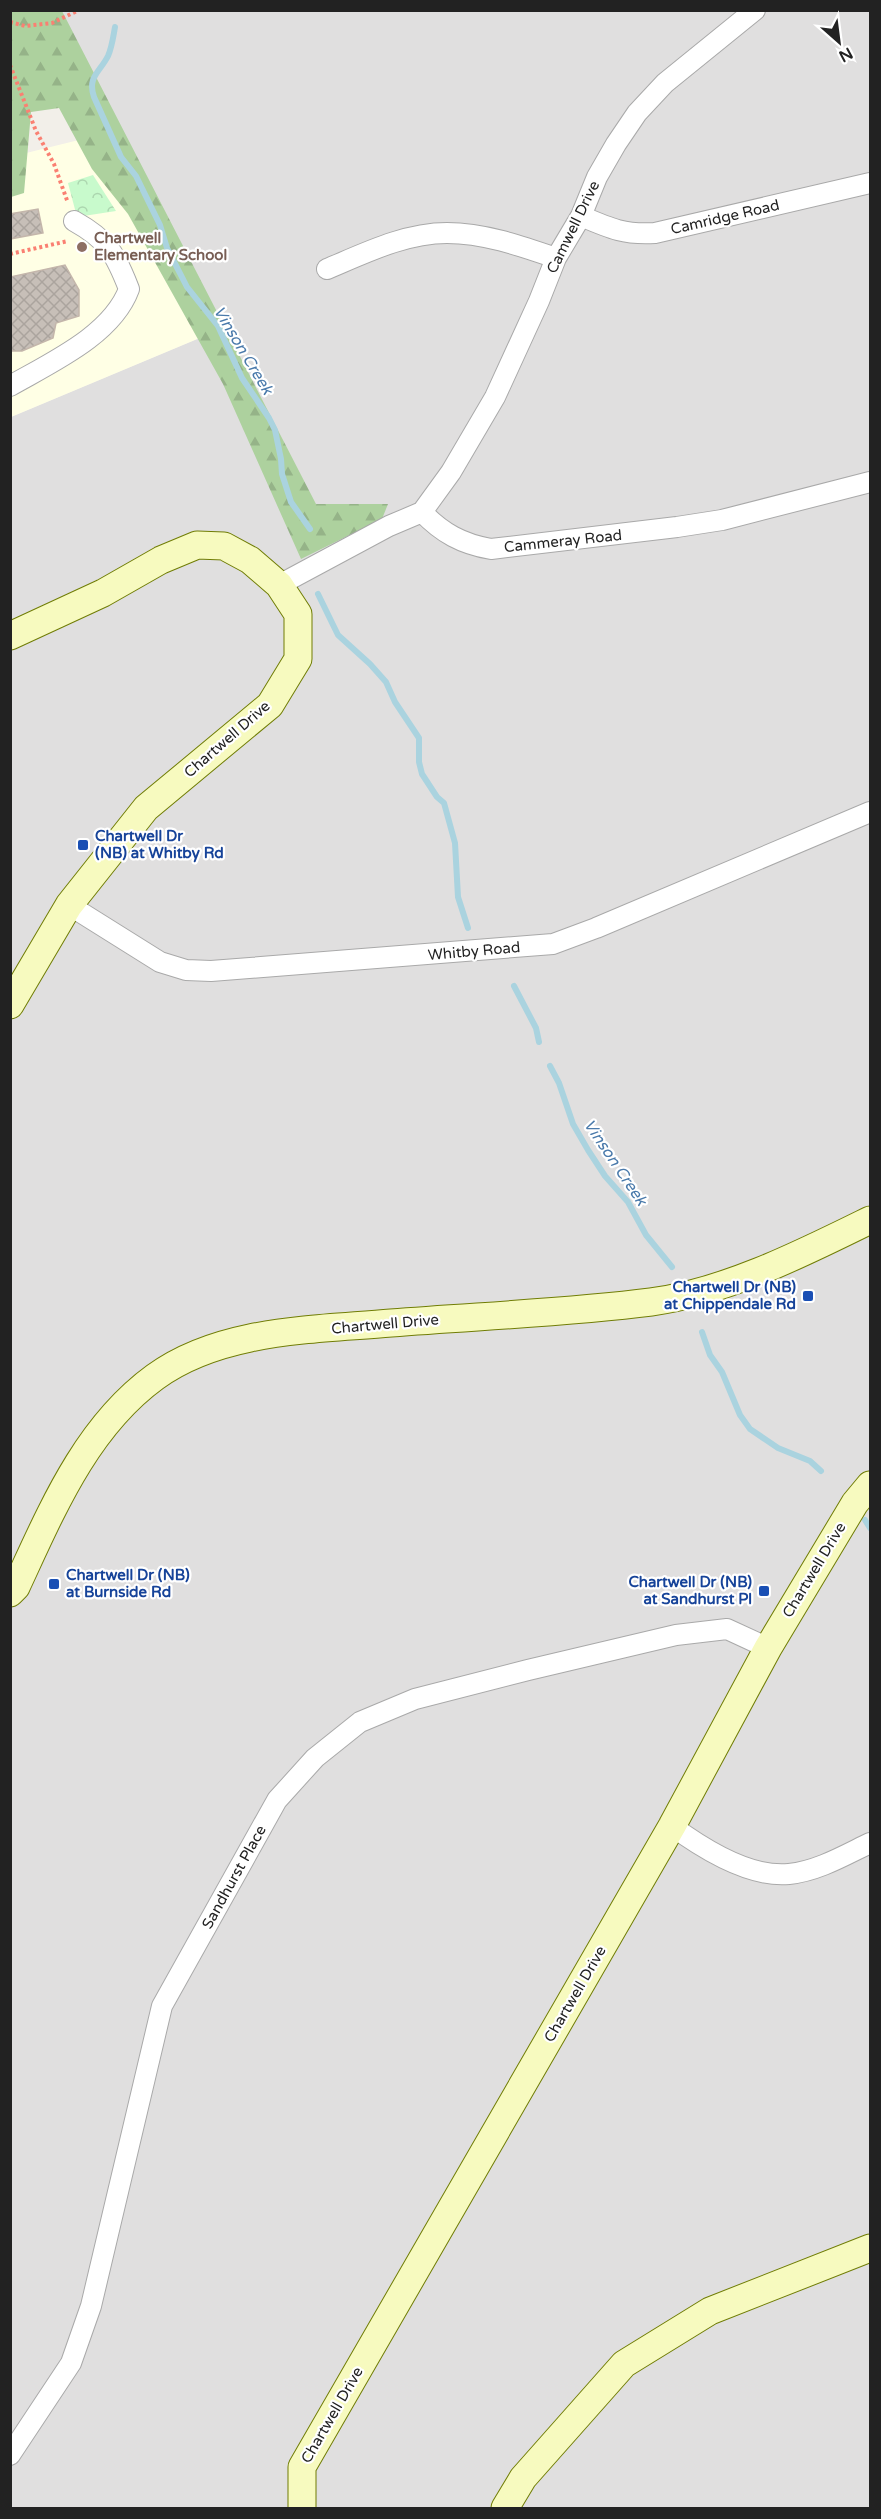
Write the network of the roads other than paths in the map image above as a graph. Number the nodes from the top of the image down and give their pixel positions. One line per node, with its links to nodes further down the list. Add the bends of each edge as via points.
1 (755, 10): 3 (street, Camwell Drive, via 695,56 638,113 597,177)
2 (870, 183): 3 (street, Camridge Road, via 655,233 620,232)
3 (581, 216): 5 (street, Camwell Drive)
4 (74, 220): 7 (street, via 98,234 118,262 129,289 123,304 104,327)
5 (555, 258): 6 (street, via 493,239 446,233 399,241); 9 (street, Camwell Drive, via 495,397 451,472)
6 (327, 269)
7 (10, 386)
8 (870, 482): 9 (street, Cammeray Road, via 722,520 491,549 453,538)
9 (422, 512): 10 (street)
10 (279, 585): 11 (street, Chartwell Drive, via 250,560 224,546 197,545); 13 (street, Chartwell Drive, via 298,614 298,659 270,705 146,808)
11 (10, 636)
12 (870, 812): 13 (street, Whitby Road, via 552,944 186,970 160,962)
13 (69, 905): 14 (street, Chartwell Drive)
14 (10, 1005)
15 (870, 1220): 17 (street, Chartwell Drive, via 719,1286 653,1302 294,1331 188,1357 154,1378 112,1417 65,1482)
16 (870, 1485): 18 (street, Chartwell Drive, via 855,1503)
17 (10, 1593)
18 (768, 1648): 19 (street, Chartwell Drive); 22 (street, Sandhurst Place, via 727,1629 676,1635 528,1670 415,1699 360,1722 315,1758 277,1800 162,2006 91,2306 71,2364)
19 (672, 1826): 20 (street, via 695,1843 748,1869 788,1874 820,1867); 23 (street, Chartwell Drive, via 302,2467)
20 (870, 1843)
21 (870, 2248): 24 (street, via 710,2311 624,2364 524,2478)
22 (10, 2455)
23 (302, 2508)
24 (504, 2508)

